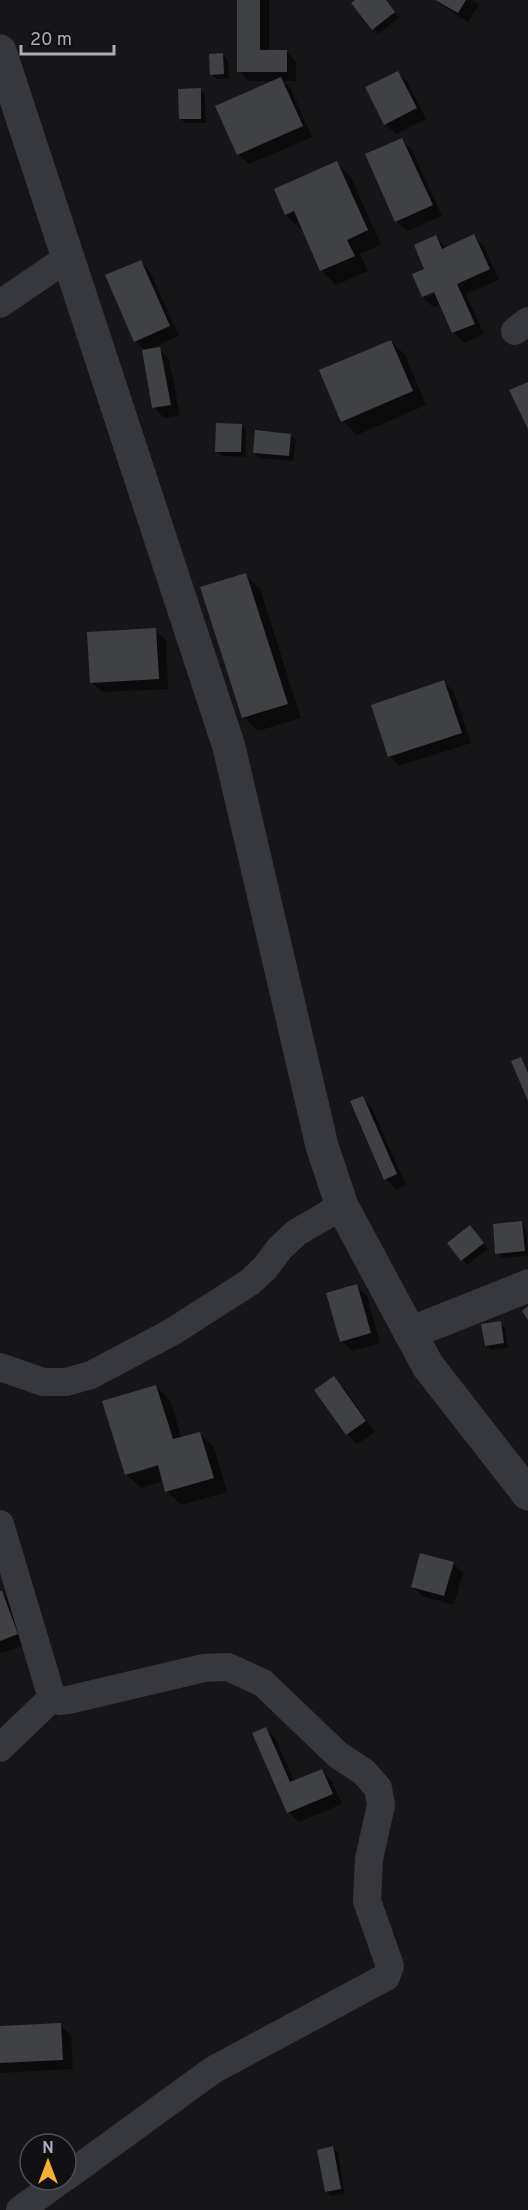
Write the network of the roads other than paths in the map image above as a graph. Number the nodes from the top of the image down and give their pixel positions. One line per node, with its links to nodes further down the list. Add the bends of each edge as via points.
1 (0, 51): 2 (street)
2 (69, 258): 3 (street); 4 (street, via 229,747 322,1146)
3 (0, 304)
4 (342, 1206): 6 (street); 7 (street, via 297,1233 250,1282 172,1332 91,1375 66,1382 42,1382)
5 (528, 1286): 6 (street)
6 (410, 1333): 8 (street, via 428,1366)
7 (0, 1367)
8 (528, 1494)
9 (0, 1524): 10 (street)
10 (52, 1698): 11 (street); 12 (street, via 68,1700 204,1668 228,1667 263,1683 378,1788 381,1805 369,1859 367,1901 390,1966 386,1977 213,2070)
11 (0, 1748)
12 (78, 2168)
13 (45, 2192): 14 (street)
14 (20, 2210)

